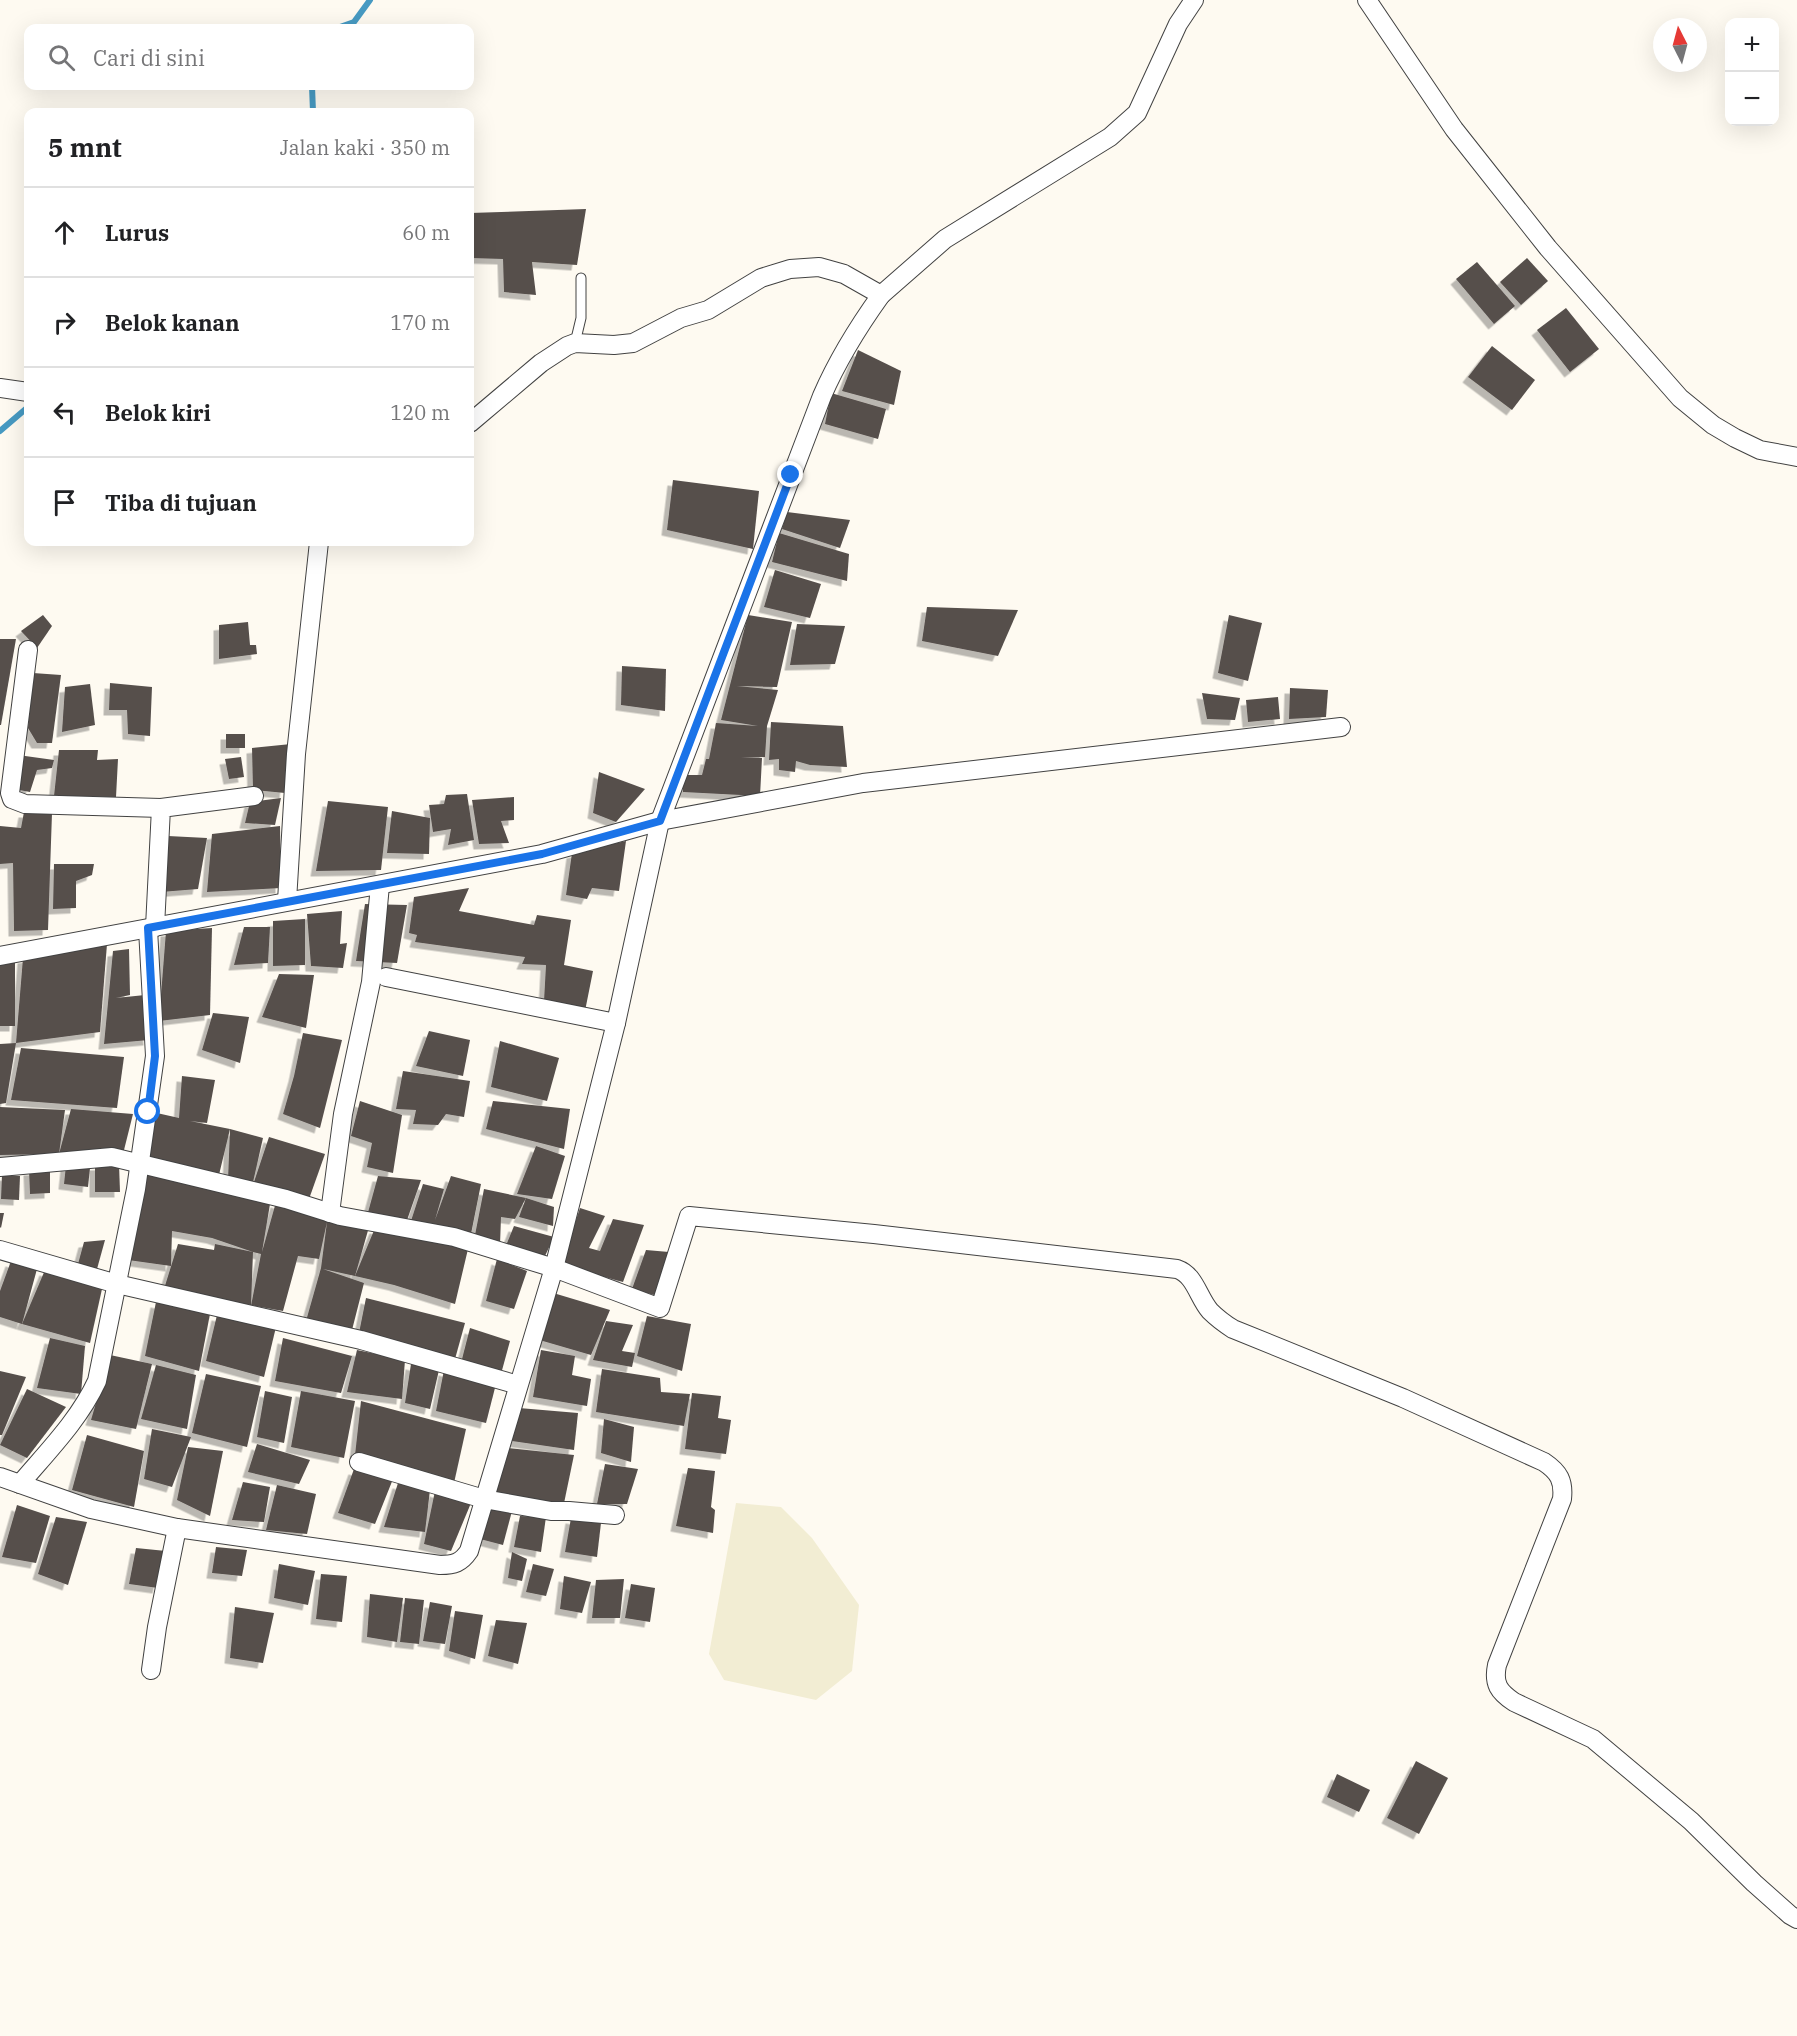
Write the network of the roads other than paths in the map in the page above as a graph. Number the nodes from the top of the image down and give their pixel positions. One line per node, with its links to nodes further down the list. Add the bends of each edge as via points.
1 (1194, 0): 4 (street, via 1178,24 1137,113 1110,137 945,239)
2 (1367, 0): 9 (street, via 1454,129 1548,248 1680,398 1735,438 1760,450)
3 (581, 278): 5 (lane, via 581,318)
4 (881, 295): 5 (street, via 844,274 819,267 790,269 760,278 708,310 681,318 633,343); 15 (street, via 837,361 822,396)
5 (576, 343): 8 (street, via 541,363)
6 (0, 388): 7 (street)
7 (24, 391)
8 (474, 420)
9 (1797, 457)
10 (319, 546): 17 (street, via 296,754)
11 (28, 650): 14 (street, via 12,799 25,804)
12 (1341, 727): 15 (street, via 863,783)
13 (254, 796): 14 (street)
14 (161, 808): 18 (street)
15 (660, 821): 16 (street, via 542,854); 21 (street)
16 (380, 885): 17 (street); 24 (street, via 371,982 343,1114)
17 (287, 901): 18 (street)
18 (152, 928): 19 (street); 22 (street, via 155,1056)
19 (0, 956)
20 (386, 977): 21 (street)
21 (616, 1023): 26 (street)
22 (140, 1164): 23 (street, via 103,1158); 24 (street); 27 (street)
23 (0, 1167)
24 (330, 1213): 26 (street, via 454,1237)
25 (0, 1250): 27 (street)
26 (554, 1268): 28 (street); 36 (street, via 660,1308 689,1216 1184,1271 1210,1311 1233,1329 1403,1398 1554,1468 1562,1483 1562,1499 1497,1665 1497,1688 1514,1702 1593,1739 1691,1821)
27 (117, 1284): 28 (street, via 361,1340); 31 (street, via 97,1381 87,1403)
28 (518, 1385): 32 (street)
29 (359, 1462): 32 (street)
30 (0, 1477): 31 (street)
31 (20, 1484): 34 (street, via 91,1509)
32 (484, 1499): 33 (street, via 551,1511); 34 (street, via 469,1551 452,1565)
33 (615, 1515)
34 (177, 1528): 35 (street)
35 (152, 1670)
36 (1797, 1919)

